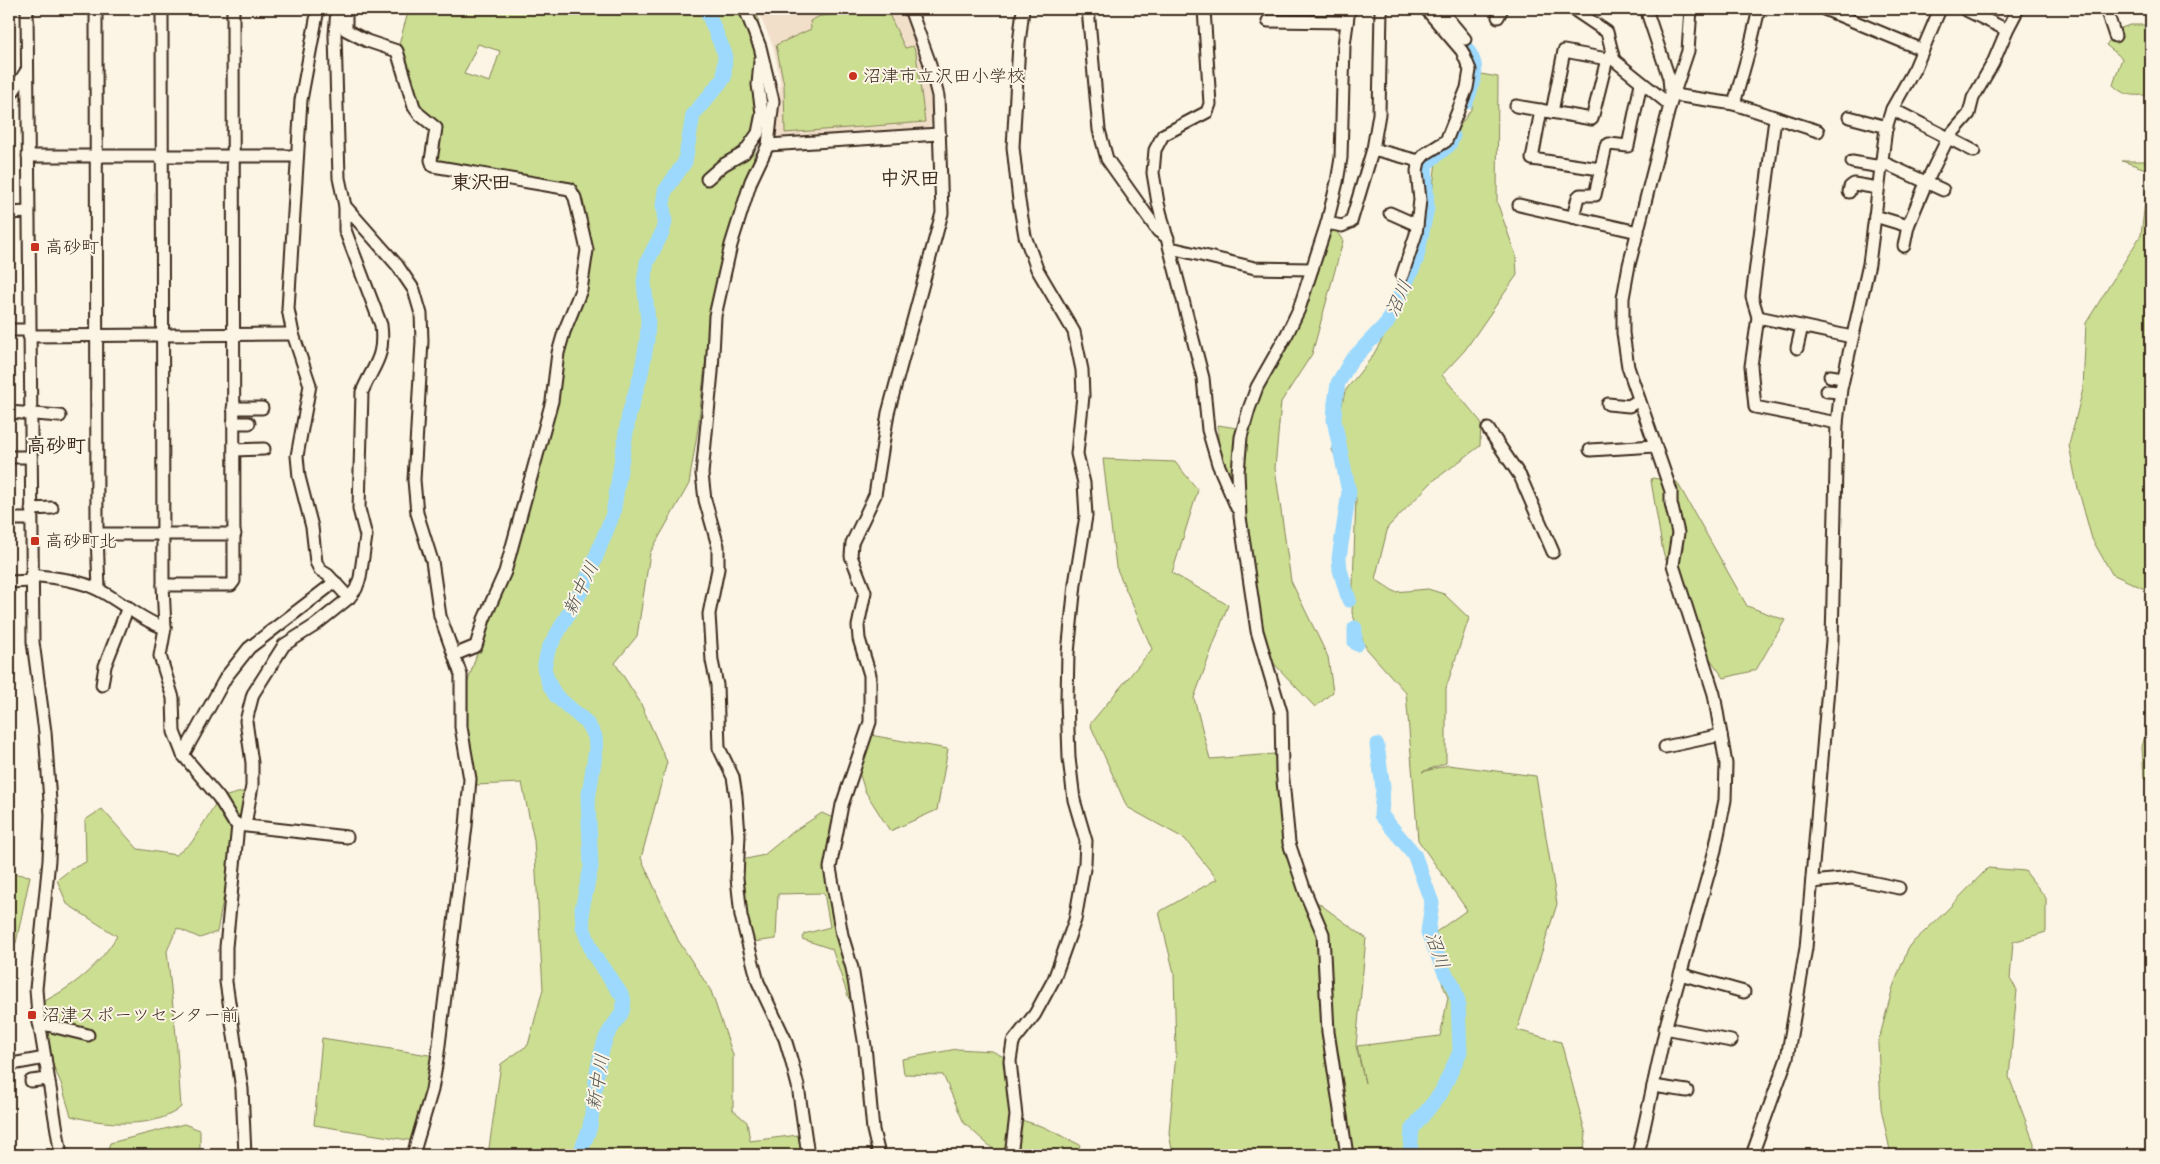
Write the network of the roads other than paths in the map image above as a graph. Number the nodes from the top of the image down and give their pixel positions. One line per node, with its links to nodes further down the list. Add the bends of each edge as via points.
1 (27, 9): 34 (street)
2 (96, 9): 51 (street)
3 (162, 9): 52 (street)
4 (233, 9): 53 (street)
5 (318, 9): 55 (street, via 301,100)
6 (337, 9): 66 (street, via 340,178)
7 (346, 9): 127 (street, via 346,30 367,41 397,50 414,107 436,128 433,166 570,189 587,250 581,290 558,354 552,401 505,572 476,646)
8 (746, 9): 31 (street)
9 (910, 9): 46 (street, via 938,96)
10 (1023, 9): 153 (street, via 1013,147 1019,201 1025,236 1037,269 1074,332 1082,370 1083,396 1077,454 1084,483 1086,516 1071,623 1067,699 1073,791 1086,841 1075,920 1054,979 1035,1014 1013,1042 1010,1062 1016,1116)
11 (1088, 9): 76 (street, via 1099,130 1107,159)
12 (1204, 9): 76 (street, via 1210,104 1206,112 1163,135 1155,150 1152,173)
13 (1349, 9): 27 (street)
14 (1381, 9): 49 (street, via 1379,114)
15 (1426, 9): 56 (street, via 1462,51 1470,70 1467,88 1446,141)
16 (1445, 9): 30 (street, via 1444,14)
17 (1573, 9): 33 (street, via 1607,32)
18 (1691, 9): 37 (street, via 1688,51)
19 (1759, 9): 38 (street)
20 (1824, 9): 32 (street)
21 (1940, 9): 32 (street)
22 (1964, 9): 28 (street)
23 (2018, 9): 28 (street)
24 (2106, 9): 29 (street)
25 (1648, 15): 37 (street)
26 (1268, 21): 27 (street)
27 (1347, 22): 72 (street, via 1341,158)
28 (2007, 30): 47 (street, via 1973,98 1969,114)
29 (2115, 36)
30 (1465, 39)
31 (760, 46): 48 (street, via 772,101); 60 (street, via 758,85 762,113 758,133 744,153)
32 (1923, 50): 40 (street)
33 (1609, 57): 35 (street); 41 (street, via 1564,51); 41 (street, via 1592,119)
34 (27, 70): 36 (street); 54 (street)
35 (1641, 83): 37 (street); 59 (street, via 1628,146 1606,146)
36 (9, 98)
37 (1672, 101): 38 (street); 75 (street)
38 (1734, 104): 43 (street)
39 (1516, 106): 41 (street)
40 (1892, 109): 44 (street); 47 (street)
41 (1546, 111): 59 (street, via 1532,159)
42 (1849, 117): 44 (street)
43 (1775, 119): 45 (street); 80 (street, via 1752,297)
44 (1887, 128): 58 (street)
45 (1818, 131)
46 (939, 134): 48 (street); 152 (street, via 942,213 888,413 875,496 852,543 851,556 865,592 858,626 870,675 870,722 842,805 830,868 856,990)
47 (1948, 138): 50 (street); 61 (street)
48 (768, 145): 151 (street, via 751,181 731,246 715,316 702,474 705,500 718,546 718,569 709,614 717,684 718,748 733,777 736,796 741,916 758,982 789,1052 798,1086)
49 (1373, 150): 56 (street); 72 (street, via 1351,222 1342,226)
50 (1974, 151)
51 (97, 155): 52 (street); 54 (street); 85 (street)
52 (163, 155): 53 (street); 86 (street)
53 (234, 155): 55 (street); 87 (street)
54 (28, 156): 68 (street)
55 (297, 156): 84 (street, via 288,309)
56 (1419, 160): 73 (street)
57 (1852, 162): 58 (street)
58 (1882, 165): 61 (street); 62 (street)
59 (1600, 169): 71 (street, via 1595,195 1578,197)
60 (706, 179)
61 (1926, 183): 63 (street); 74 (street)
62 (1878, 188): 64 (street, via 1854,184); 70 (street)
63 (1943, 190)
64 (1849, 192)
65 (1519, 205): 71 (street)
66 (346, 206): 124 (street, via 345,230 381,325 383,341 380,357 362,392 359,509 366,536 360,578); 127 (street, via 397,265 414,290 421,314 414,471 417,514 432,561 440,616)
67 (9, 212): 68 (street)
68 (28, 212): 83 (street)
69 (1390, 213): 73 (street)
70 (1875, 216): 74 (street); 88 (street)
71 (1573, 217): 75 (street)
72 (1327, 223): 78 (street)
73 (1417, 225): 79 (street)
74 (1908, 226): 77 (street)
75 (1638, 232): 94 (street, via 1623,298 1623,333 1628,368)
76 (1169, 243): 78 (street, via 1255,268); 113 (street, via 1202,378 1208,430)
77 (1904, 246)
78 (1312, 269): 113 (street, via 1299,309 1257,387 1249,409 1241,437 1238,472)
79 (1402, 276)
80 (1758, 317): 81 (street); 102 (street, via 1751,366 1755,407)
81 (1802, 326): 88 (street); 89 (street)
82 (9, 330): 83 (street)
83 (29, 333): 85 (street); 99 (street)
84 (293, 334): 87 (street); 121 (street, via 310,385 297,456 299,476 312,527 316,562 320,570)
85 (98, 335): 86 (street); 115 (street)
86 (163, 335): 87 (street); 117 (street)
87 (232, 335): 96 (street)
88 (1852, 337): 91 (street, via 1841,360)
89 (1797, 348)
90 (1830, 376): 91 (street)
91 (1843, 378): 93 (street)
92 (1827, 391): 93 (street)
93 (1840, 392): 102 (street)
94 (1639, 400): 95 (street, via 1629,406); 105 (street)
95 (1608, 404)
96 (233, 408): 97 (street); 103 (street)
97 (262, 408)
98 (9, 412): 99 (street)
99 (30, 413): 100 (street); 110 (street)
100 (60, 416)
101 (249, 423): 103 (street)
102 (1837, 423): 134 (street, via 1832,640)
103 (234, 424): 107 (street)
104 (1488, 429): 118 (street, via 1520,476)
105 (1655, 446): 108 (street); 129 (street, via 1671,491 1678,533 1673,565 1714,694)
106 (264, 449): 107 (street)
107 (234, 450): 116 (street)
108 (1590, 450)
109 (9, 457): 110 (street)
110 (31, 457): 112 (street)
111 (52, 508): 112 (street)
112 (31, 514): 114 (street); 119 (street)
113 (1240, 517): 154 (street, via 1257,632 1281,712 1282,770 1289,843 1323,934 1328,1032)
114 (9, 519)
115 (97, 534): 117 (street); 123 (street)
116 (235, 534): 117 (street); 122 (street, via 234,581 230,585)
117 (164, 535): 122 (street)
118 (1553, 552)
119 (31, 578): 120 (street); 123 (street, via 72,580); 138 (street, via 32,642 46,740 51,815 36,989)
120 (9, 582)
121 (335, 582): 124 (street); 131 (street, via 248,648 226,677)
122 (163, 585): 126 (street)
123 (98, 590): 125 (street)
124 (348, 598): 132 (street, via 284,645 253,694 246,721 252,786)
125 (128, 607): 126 (street); 128 (street, via 105,666)
126 (165, 628): 131 (street, via 160,656 173,698 174,730)
127 (454, 655): 150 (street, via 461,675 460,727 470,779 438,1053 432,1090)
128 (102, 684)
129 (1721, 735): 130 (street); 136 (street, via 1726,764 1724,800 1715,850)
130 (1665, 747)
131 (183, 755): 132 (street, via 219,798 232,821)
132 (241, 825): 133 (street); 149 (street, via 226,947 226,982 242,1089)
133 (347, 837)
134 (1812, 882): 135 (street, via 1852,878); 156 (street, via 1806,948 1787,1058)
135 (1898, 888)
136 (1680, 974): 137 (street); 139 (street)
137 (1744, 992)
138 (39, 1023): 140 (street); 142 (street)
139 (1666, 1028): 141 (street); 146 (street)
140 (88, 1035)
141 (1731, 1041)
142 (45, 1058): 143 (street); 144 (street)
143 (12, 1064)
144 (48, 1079): 145 (street); 148 (street)
145 (31, 1081)
146 (1653, 1086): 147 (street); 155 (street)
147 (1686, 1091)
148 (61, 1155)
149 (245, 1155)
150 (413, 1155)
151 (808, 1155)
152 (879, 1155)
153 (1011, 1155)
154 (1348, 1155)
155 (1638, 1155)
156 (1752, 1155)

